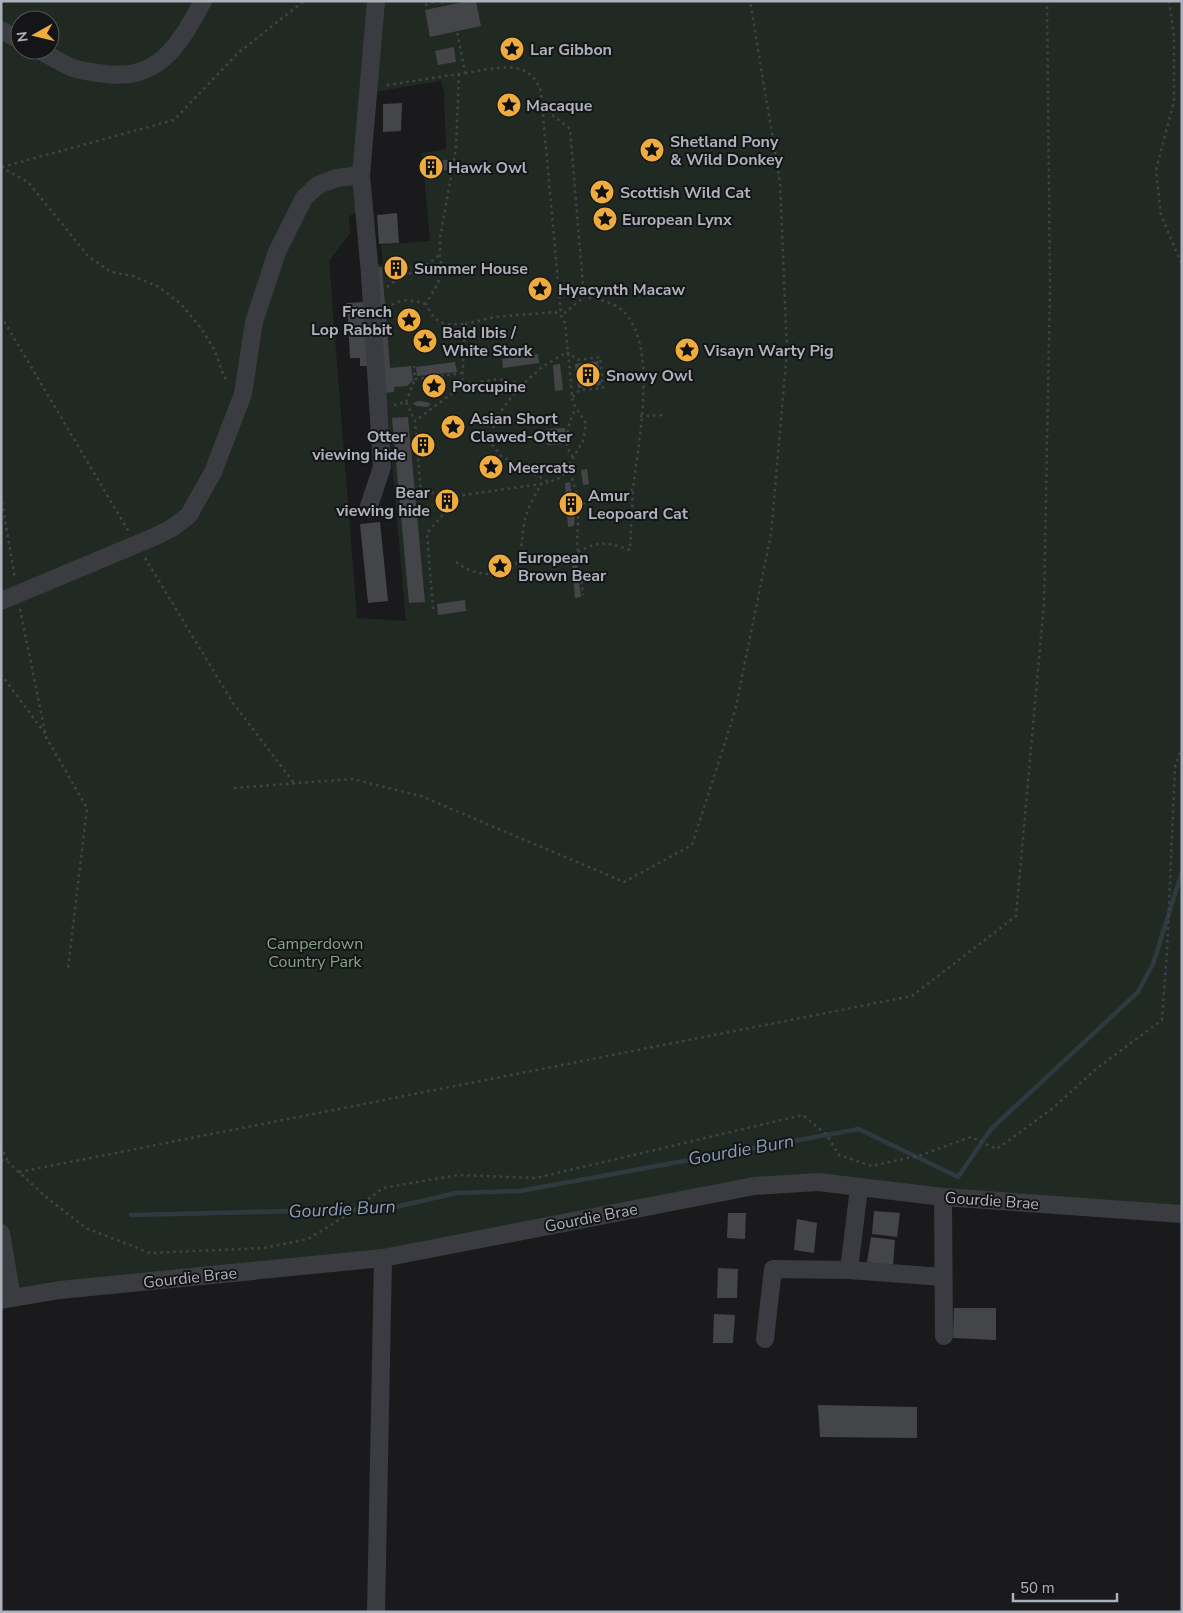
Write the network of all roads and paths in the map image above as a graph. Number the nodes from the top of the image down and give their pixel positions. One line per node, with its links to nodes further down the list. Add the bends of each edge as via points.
1 (203, 1): 12 (street, via 184,35 167,56 145,70 118,77 74,69)
2 (304, 1): 17 (path, via 238,53 174,120)
3 (376, 1): 18 (street)
4 (437, 1): 9 (path)
5 (442, 1): 10 (path)
6 (750, 1): 62 (path, via 780,182 788,350 770,534 735,711 692,845 624,882 421,796 352,779)
7 (1047, 1): 68 (path, via 1050,286 1044,603 1016,916 912,996)
8 (1169, 1): 20 (path, via 1174,36 1174,101 1156,170 1161,215)
9 (425, 5)
10 (443, 6)
11 (457, 31): 13 (path)
12 (57, 60)
13 (465, 73): 14 (path); 16 (path, via 505,67 523,69 537,80)
14 (459, 74): 15 (path); 19 (path, via 456,148 440,238)
15 (387, 85)
16 (542, 107): 24 (path, via 570,129); 28 (path)
17 (2, 167): 36 (path, via 28,182 88,256 111,272 133,276 157,286 180,302 215,351 224,377)
18 (361, 175): 36 (street, via 337,178 318,185 304,198 277,252 254,322); 51 (street, via 382,467)
19 (440, 255): 22 (path, via 422,270); 25 (path, via 442,269)
20 (1182, 265)
21 (401, 270): 22 (path)
22 (408, 274): 23 (path)
23 (384, 290)
24 (584, 296): 28 (path); 42 (path, via 622,311 636,329 642,350 644,379)
25 (426, 304): 26 (path, via 410,299 394,302); 29 (path, via 436,321)
26 (385, 311)
27 (1, 316): 53 (path)
28 (561, 316): 29 (path, via 555,312 540,313 495,317); 30 (path, via 565,323)
29 (465, 324): 32 (path)
30 (567, 352): 34 (path); 37 (path); 37 (path, via 578,360 600,357 604,388 580,390)
31 (414, 366): 33 (path)
32 (463, 373): 33 (path); 35 (path)
33 (415, 379): 38 (path)
34 (523, 384): 35 (path, via 498,380); 46 (path, via 505,404 494,425 491,443 501,456)
35 (462, 385): 43 (path)
36 (243, 394): 53 (street, via 213,472 189,515 172,528)
37 (572, 397): 40 (path)
38 (406, 402): 39 (path); 43 (path)
39 (388, 406)
40 (576, 408): 44 (path, via 568,426 568,446); 44 (path, via 586,423 583,441)
41 (666, 415): 42 (path)
42 (640, 416): 48 (path)
43 (415, 421): 49 (path, via 421,494)
44 (573, 457): 45 (path)
45 (568, 466): 46 (path, via 562,477); 52 (path, via 576,487)
46 (549, 482): 47 (path)
47 (541, 484): 49 (path, via 457,496 450,490); 55 (path, via 526,515 520,555 514,568 502,573 479,573)
48 (633, 489): 52 (path, via 619,498 586,500); 54 (path, via 630,550 602,542)
49 (440, 492): 58 (path, via 436,502 446,511 427,533)
50 (1, 496): 57 (path)
51 (368, 509)
52 (578, 509): 54 (path)
53 (137, 544): 57 (street); 62 (path, via 233,704)
54 (578, 552): 56 (path)
55 (456, 562)
56 (583, 595)
57 (9, 597): 60 (path)
58 (433, 609)
59 (1, 674): 60 (path)
60 (46, 737): 64 (path, via 87,808)
61 (1182, 747): 68 (path, via 1175,767 1162,1020 1096,1070 1053,1108 997,1148 971,1138 921,1155 872,1166 839,1155 826,1134 803,1115 536,1178 458,1175 382,1188 308,1239 263,1248 150,1253 86,1228)
62 (294, 783): 63 (path)
63 (234, 788)
64 (68, 968)
65 (1, 1146): 67 (path)
66 (1, 1160): 67 (path)
67 (8, 1162): 68 (path)
68 (19, 1172)
69 (859, 1188): 70 (street, Gourdie Brae); 73 (street, Gourdie Brae, via 818,1182 754,1186); 74 (street)
70 (943, 1197): 71 (street, Gourdie Brae); 75 (street)
71 (1182, 1214)
72 (1, 1233): 76 (street)
73 (382, 1258): 76 (street, Gourdie Brae, via 60,1290); 79 (street)
74 (849, 1270): 75 (street); 78 (street, via 773,1269)
75 (943, 1277): 77 (street)
76 (6, 1299)
77 (944, 1336)
78 (765, 1339)
79 (376, 1612)

